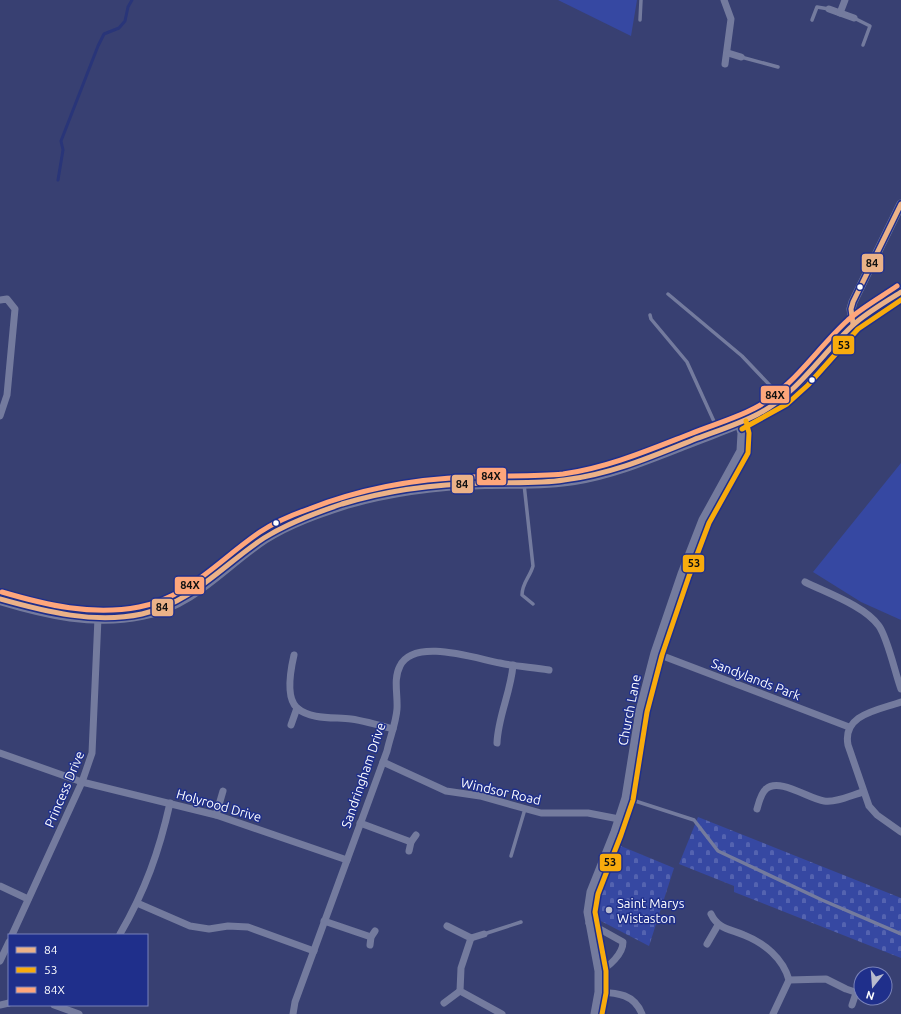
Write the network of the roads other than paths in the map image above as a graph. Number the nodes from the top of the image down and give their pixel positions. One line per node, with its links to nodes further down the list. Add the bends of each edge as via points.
1 (642, 0): 7 (lane)
2 (724, 0): 10 (street, via 731,19)
3 (844, 0): 5 (street)
4 (829, 9): 5 (street); 8 (lane, via 817,7)
5 (840, 13): 6 (street)
6 (854, 18): 9 (lane, via 870,26)
7 (640, 20)
8 (812, 20)
9 (863, 45)
10 (728, 53): 11 (street); 12 (street)
11 (741, 57): 13 (lane)
12 (725, 64)
13 (778, 67)
14 (901, 204): 19 (street, via 852,302)
15 (901, 292): 19 (main road)
16 (668, 294): 20 (lane, via 742,356)
17 (0, 300): 21 (street, via 7,299 15,309 7,395)
18 (650, 315): 23 (lane, via 687,362)
19 (853, 324): 20 (main road)
20 (783, 399): 22 (main road)
21 (0, 416)
22 (739, 423): 23 (main road); 29 (street, Church Lane, via 742,433 741,451 703,520)
23 (718, 431): 24 (main road, via 594,475 573,480)
24 (524, 483): 27 (lane, via 533,566 524,581 522,595); 28 (main road, via 481,483 415,489 348,503 277,530 205,586 175,603 144,614)
25 (805, 582): 33 (street, via 853,606 874,621 882,631)
26 (0, 599): 28 (main road, via 63,614)
27 (533, 604)
28 (98, 618): 42 (street, Princess Drive, via 94,746)
29 (655, 653): 37 (street, Sandylands Park); 45 (street, Church Lane, via 640,711)
30 (294, 655): 35 (street, via 291,693)
31 (513, 665): 32 (street, Sandringham Drive); 38 (street, Sandringham Drive, via 471,655 433,652 409,656 403,661 397,676); 39 (street, via 508,695 499,719)
32 (549, 670)
33 (901, 689)
34 (901, 702): 37 (street, via 858,718)
35 (297, 708): 36 (street); 38 (street, via 314,715 351,719)
36 (290, 725)
37 (849, 727): 44 (street, via 846,735 848,745)
38 (393, 729): 41 (street, Sandringham Drive)
39 (497, 743)
40 (0, 753): 42 (street, Holyrood Drive)
41 (383, 762): 48 (street, Windsor Road, via 446,791 480,796); 51 (street, Sandringham Drive)
42 (82, 782): 46 (street, Holyrood Drive); 59 (street, Princess Drive)
43 (224, 791): 49 (street)
44 (863, 792): 47 (street, via 824,801 774,785 764,791); 52 (street, via 872,810)
45 (626, 798): 50 (street, Church Lane); 70 (lane, via 694,820 718,851)
46 (170, 804): 49 (street, Holyrood Drive); 60 (street, via 155,861)
47 (757, 808)
48 (525, 809): 50 (street, Windsor Road, via 550,814 588,813); 56 (lane)
49 (216, 815): 57 (street, Holyrood Drive)
50 (619, 819): 64 (street, Church Lane, via 591,892)
51 (360, 823): 54 (street); 57 (street, Sandringham Drive)
52 (901, 832)
53 (416, 835): 54 (street)
54 (411, 842): 55 (street)
55 (409, 851)
56 (511, 856)
57 (347, 860): 62 (street, Sandringham Drive)
58 (0, 886): 59 (street)
59 (28, 899): 67 (street, Princess Drive)
60 (137, 904): 68 (street); 75 (street, via 190,926 210,929 228,926 248,928)
61 (711, 914): 65 (street)
62 (324, 921): 74 (street, via 373,934); 75 (street, Sandringham Drive)
63 (521, 922): 69 (lane)
64 (589, 923): 77 (street, Church Lane); 77 (street, via 623,942 611,964)
65 (718, 925): 73 (street); 78 (street, via 749,937 768,948)
66 (447, 926): 71 (street)
67 (12, 934)
68 (120, 934)
69 (484, 934): 71 (street)
70 (901, 934)
71 (471, 938): 79 (street, via 461,968)
72 (8, 944): 76 (street)
73 (707, 944)
74 (370, 945)
75 (314, 950): 85 (street, Sandringham Drive)
76 (0, 961)
77 (599, 971): 80 (street, Church Lane)
78 (789, 980): 81 (street, via 826,980); 89 (street)
79 (460, 991): 82 (street); 86 (street)
80 (599, 992): 87 (street, Church Lane); 88 (street, via 621,993 632,998)
81 (853, 992)
82 (444, 1003)
83 (57, 1006): 84 (street)
84 (79, 1014)
85 (293, 1014)
86 (502, 1014)
87 (595, 1014)
88 (642, 1014)
89 (773, 1014)

